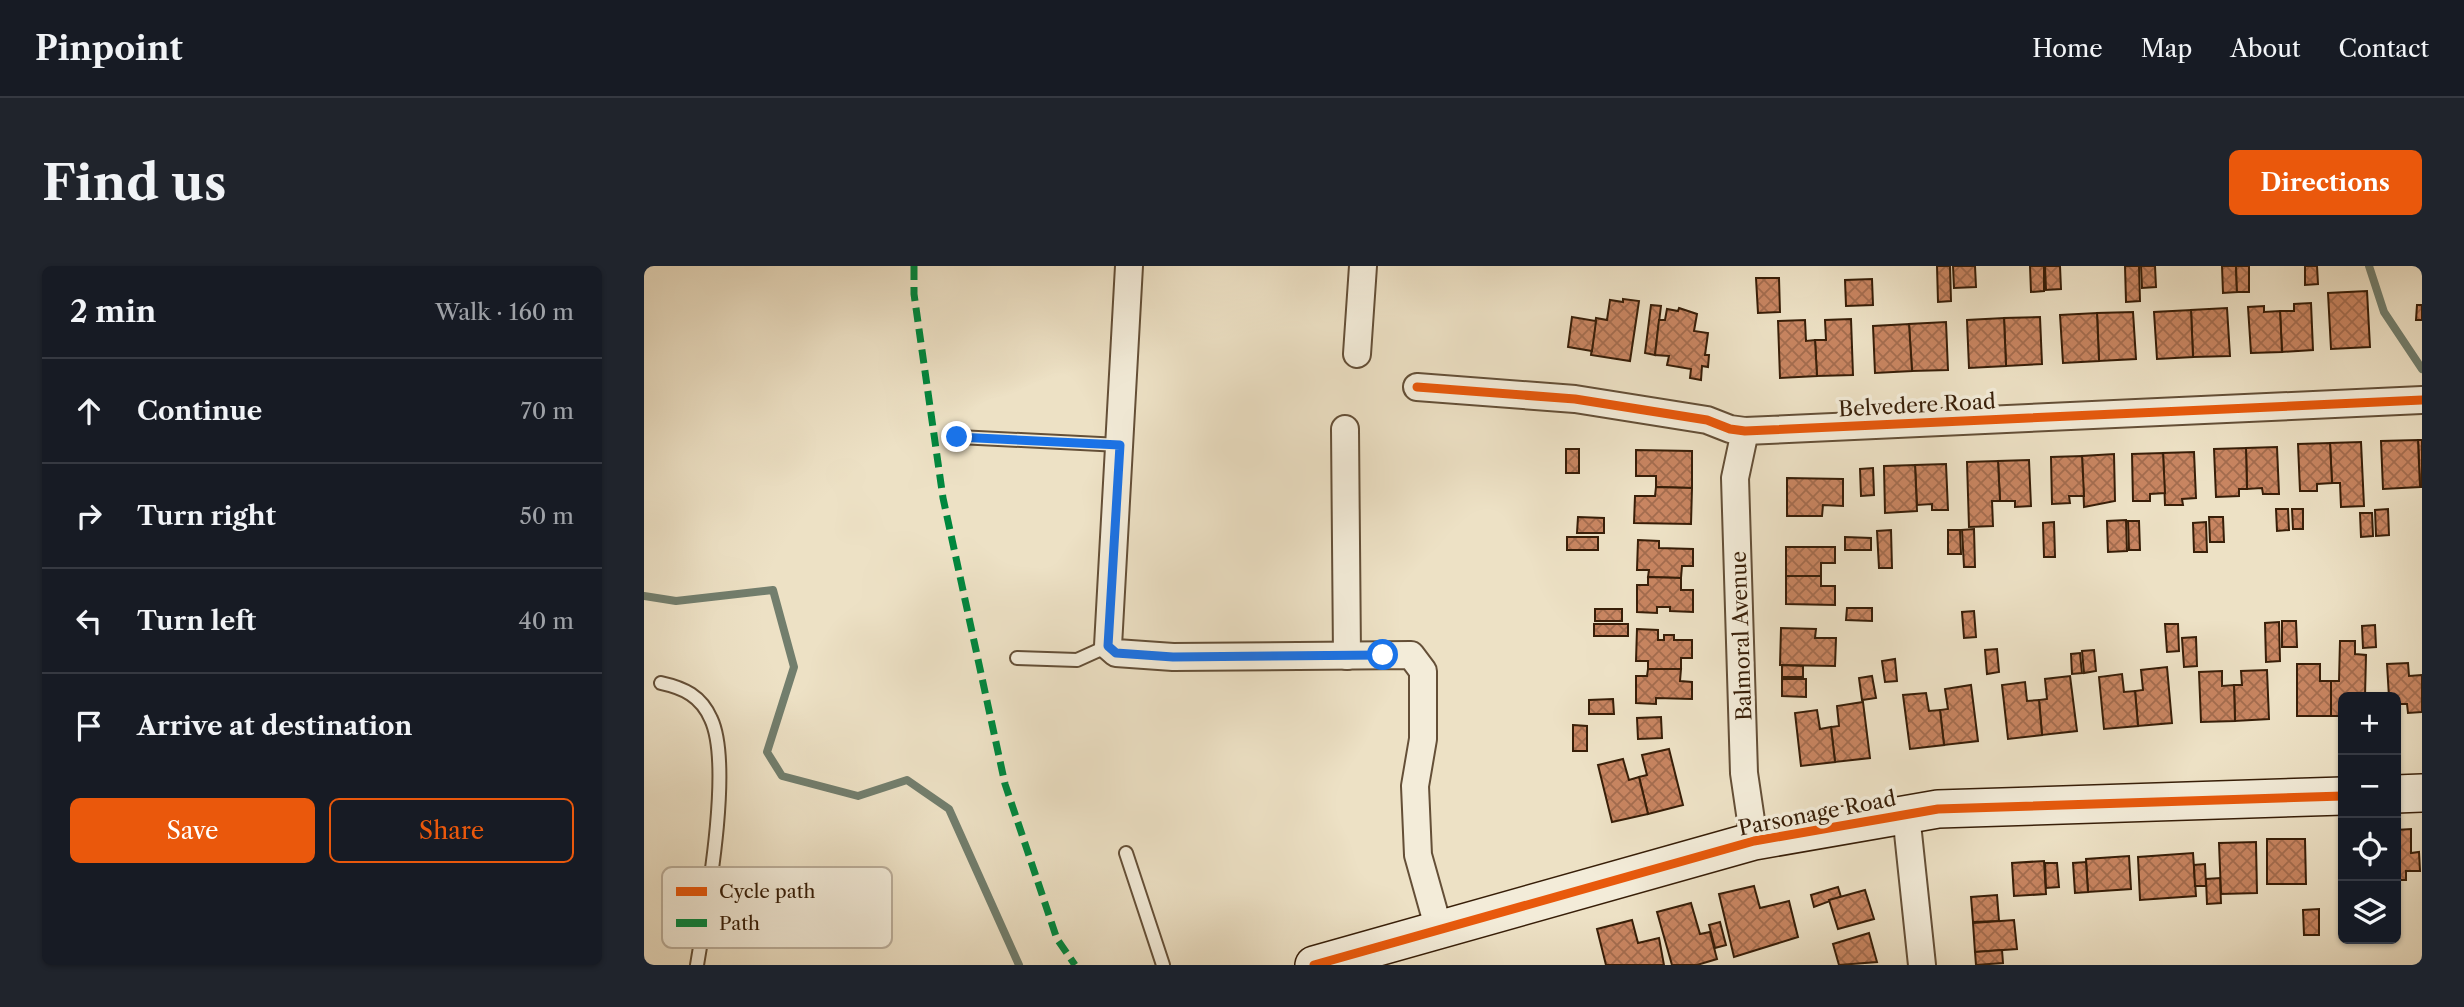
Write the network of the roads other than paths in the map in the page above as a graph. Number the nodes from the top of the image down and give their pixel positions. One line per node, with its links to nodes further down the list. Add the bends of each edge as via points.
1 (1129, 266): 9 (street)
2 (1363, 266): 3 (street)
3 (1357, 354)
4 (1417, 387): 7 (street, Belvedere Road, via 1575,399 1707,420)
5 (2422, 400): 7 (street, Belvedere Road)
6 (1345, 429): 11 (street)
7 (1745, 431): 18 (street, Balmoral Avenue, via 1735,478 1744,773)
8 (957, 437): 9 (lane)
9 (1120, 445): 10 (street)
10 (1108, 646): 11 (street, via 1128,655); 12 (lane, via 1077,660)
11 (1347, 656): 21 (street, via 1411,655 1423,671 1423,739 1415,786 1418,855)
12 (1017, 658)
13 (661, 683): 20 (lane, via 692,693 715,729 720,792)
14 (2422, 793): 15 (street)
15 (2401, 794)
16 (2338, 796): 17 (street, Parsonage Road, via 1938,809)
17 (1906, 814): 18 (street, Parsonage Road); 24 (street)
18 (1754, 841): 21 (street, Parsonage Road)
19 (1126, 853): 22 (lane)
20 (710, 867)
21 (1439, 930): 23 (street, Parsonage Road)
22 (1163, 965)
23 (1314, 965)
24 (1922, 965)

